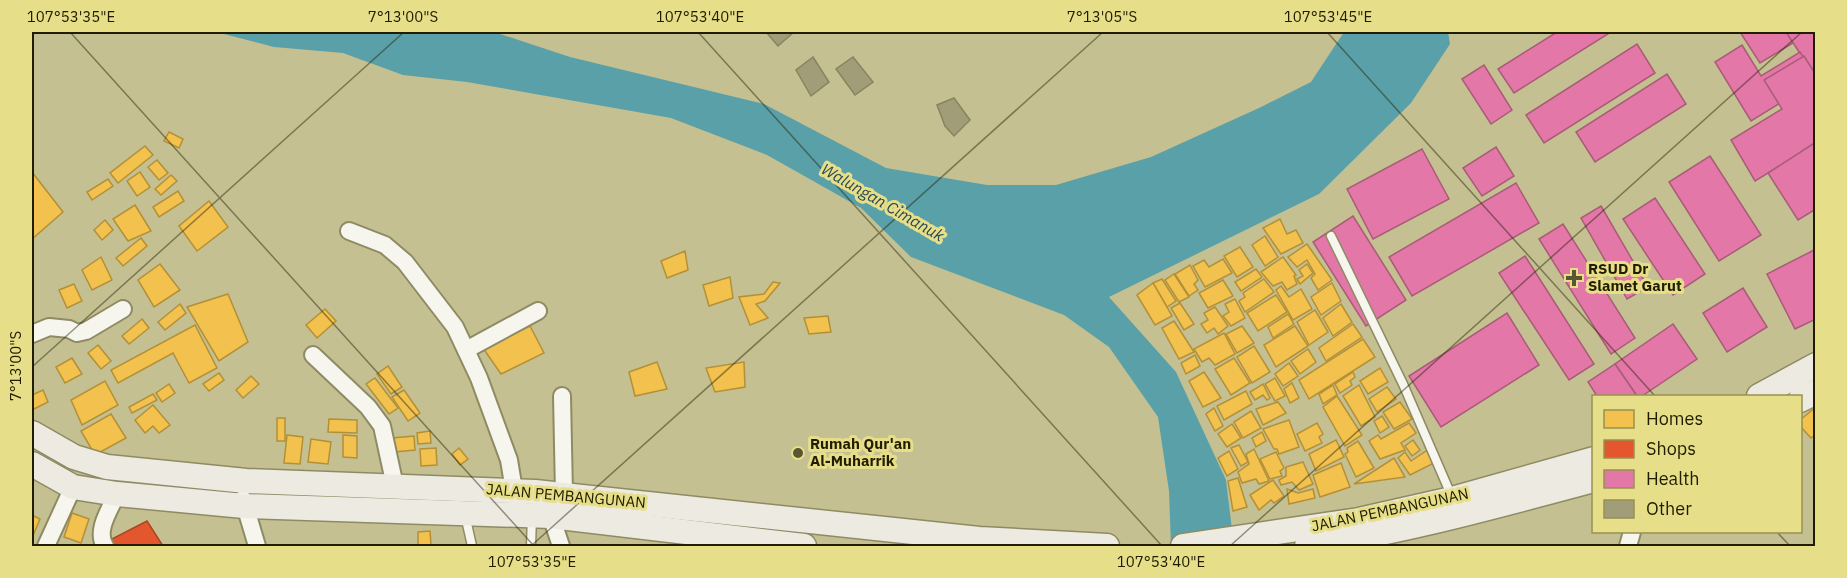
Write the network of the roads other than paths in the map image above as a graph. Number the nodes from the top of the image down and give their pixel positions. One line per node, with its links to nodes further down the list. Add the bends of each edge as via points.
1 (349, 231): 6 (street, via 386,245 405,262 455,327)
2 (1331, 236): 19 (lane, via 1403,384)
3 (123, 309): 5 (street, via 86,331 49,327)
4 (538, 311): 6 (street)
5 (32, 334)
6 (466, 350): 21 (street, via 509,460)
7 (313, 355): 16 (street, via 368,407 382,426)
8 (1815, 365): 9 (main road)
9 (1761, 395)
10 (562, 396): 21 (street)
11 (32, 433): 14 (main road, JALAN PEMBANGUNAN, via 74,457 106,467)
12 (1592, 459): 19 (main road, JALAN PEMBANGUNAN)
13 (32, 464): 17 (main road, JALAN PEMBANGUNAN)
14 (239, 480): 16 (main road, JALAN PEMBANGUNAN); 22 (street)
15 (1592, 480): 23 (main road, JALAN PEMBANGUNAN, via 1459,515)
16 (395, 486): 20 (main road, JALAN PEMBANGUNAN)
17 (73, 487): 18 (main road, JALAN PEMBANGUNAN); 25 (street)
18 (117, 494): 22 (main road, JALAN PEMBANGUNAN); 26 (street, via 102,530)
19 (1452, 499): 23 (main road, JALAN PEMBANGUNAN)
20 (465, 501): 21 (main road, JALAN PEMBANGUNAN); 22 (main road, JALAN PEMBANGUNAN); 28 (lane)
21 (539, 501): 24 (main road, JALAN PEMBANGUNAN); 29 (lane); 30 (street); 32 (main road, JALAN PEMBANGUNAN, via 979,539)
22 (244, 506): 27 (street)
23 (1362, 535): 33 (main road, JALAN PEMBANGUNAN, via 1236,539); 34 (main road, JALAN PEMBANGUNAN)
24 (771, 545): 31 (main road, JALAN PEMBANGUNAN)
25 (46, 546)
26 (105, 546)
27 (257, 546)
28 (472, 546)
29 (531, 546)
30 (561, 546)
31 (804, 546)
32 (1107, 546)
33 (1183, 546)
34 (1307, 546)

